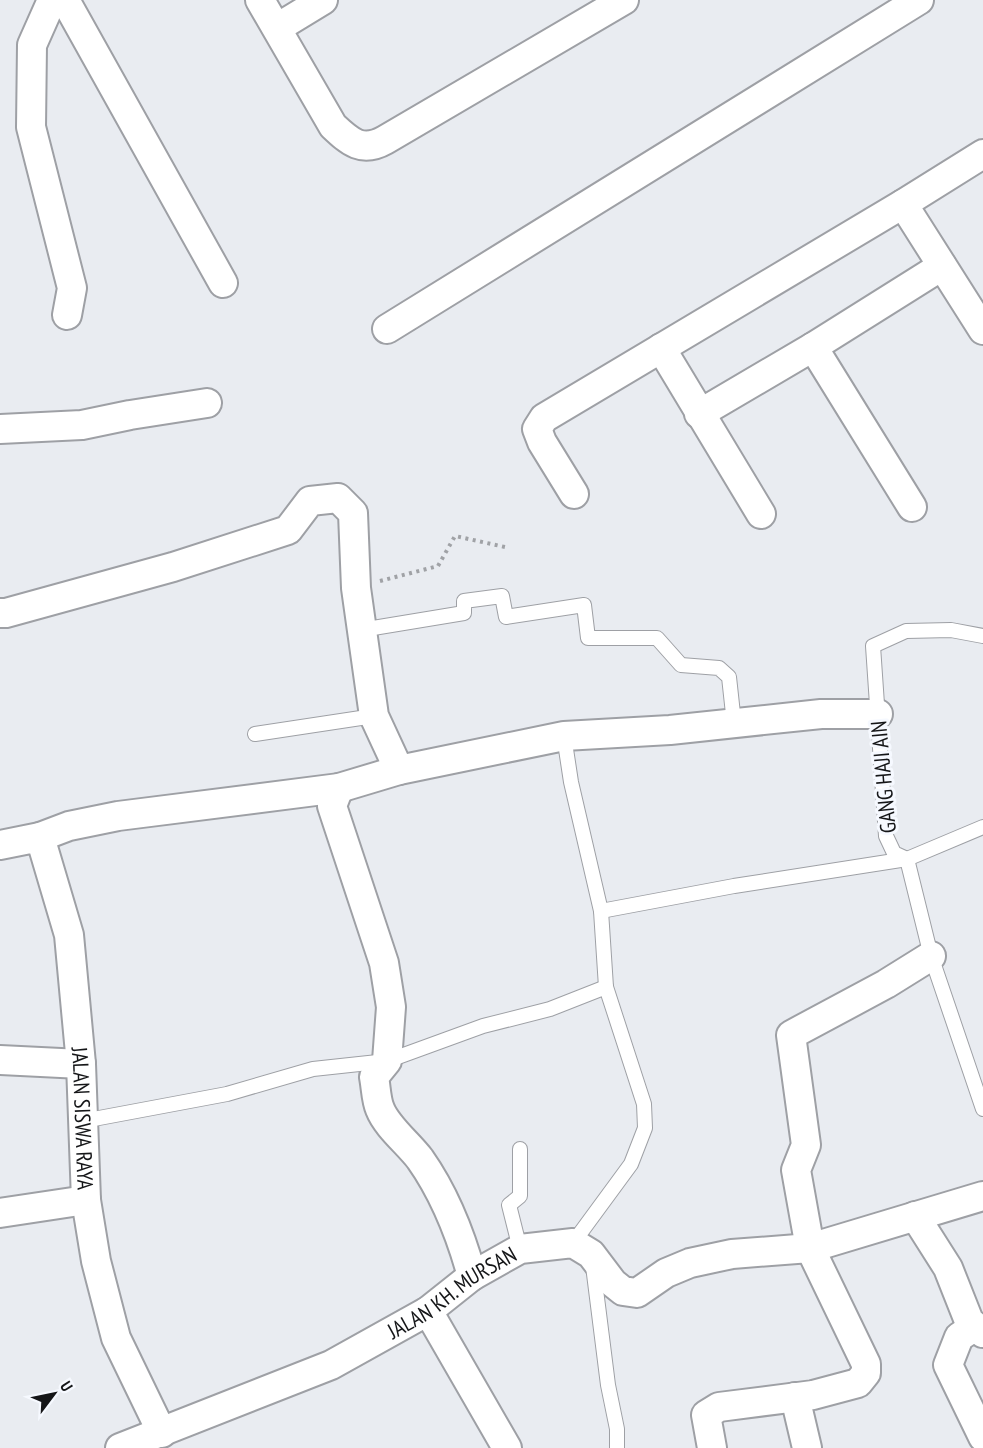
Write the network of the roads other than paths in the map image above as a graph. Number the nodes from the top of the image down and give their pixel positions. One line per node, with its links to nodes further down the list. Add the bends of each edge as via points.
1 (52, 0): 12 (street, via 32,45 31,127 72,288)
2 (65, 0): 11 (street)
3 (260, 0): 7 (street)
4 (323, 0): 7 (street)
5 (624, 0): 7 (street, via 377,145 366,147 346,139 333,126)
6 (920, 0): 13 (street)
7 (277, 28)
8 (983, 154): 9 (street)
9 (903, 204): 10 (street); 16 (street)
10 (942, 266): 14 (street); 15 (street)
11 (223, 283)
12 (67, 315)
13 (387, 329)
14 (983, 330)
15 (813, 347): 18 (street); 21 (street)
16 (661, 348): 18 (street); 20 (street, via 544,418 537,429)
17 (207, 403): 19 (street, via 82,424)
18 (699, 414): 22 (street)
19 (0, 429)
20 (574, 494)
21 (912, 507)
22 (761, 514)
23 (0, 613): 24 (street, via 174,567 288,530 310,501 338,498 353,513)
24 (360, 630): 27 (street); 28 (lane, via 464,613 464,601 502,596 506,617 584,605 588,638 657,638 681,665 719,668 729,677)
25 (983, 636): 26 (lane, GANG HAJI AIN, via 951,630 906,631 873,646)
26 (878, 714): 28 (street, via 821,714); 36 (lane, GANG HAJI AIN, via 886,836 894,853)
27 (374, 716): 29 (lane); 31 (street)
28 (734, 723): 30 (street)
29 (255, 734)
30 (564, 736): 31 (street); 37 (lane)
31 (399, 770): 32 (street)
32 (339, 788): 34 (street, via 118,816 69,826); 41 (street, via 332,806 384,963 391,1007)
33 (983, 827): 36 (lane)
34 (40, 837): 35 (street); 42 (street, JALAN SISWA RAYA, via 69,935)
35 (0, 845)
36 (907, 859): 37 (lane); 38 (lane, GANG HAJI AIN)
37 (601, 911): 39 (lane)
38 (931, 956): 43 (lane, GANG HAJI AIN); 52 (street, via 791,1035 806,1145 796,1170)
39 (606, 987): 41 (lane, via 550,1009 483,1026); 51 (lane, via 644,1104 645,1128 631,1164)
40 (0, 1060): 42 (street)
41 (387, 1060): 45 (lane, via 313,1070 227,1094); 54 (street, via 374,1077 380,1109 419,1158 439,1194 462,1239)
42 (81, 1065): 45 (street, JALAN SISWA RAYA)
43 (977, 1068): 44 (lane, GANG HAJI AIN)
44 (983, 1109)
45 (82, 1121): 48 (street, JALAN SISWA RAYA)
46 (520, 1149): 53 (lane, via 520,1196 509,1205)
47 (983, 1196): 50 (street)
48 (86, 1200): 49 (street); 58 (street, JALAN SISWA RAYA, via 96,1262 116,1338)
49 (0, 1213)
50 (915, 1216): 52 (street); 56 (street, via 948,1268 964,1309)
51 (582, 1248): 52 (street, via 613,1283 623,1291 637,1293 690,1263 732,1254); 53 (street, JALAN KH. MURSAN); 62 (lane, via 617,1429)
52 (810, 1248): 57 (street, via 866,1364 866,1373 858,1383)
53 (520, 1249): 54 (street, JALAN KH. MURSAN)
54 (472, 1276): 55 (street, JALAN KH. MURSAN)
55 (428, 1311): 58 (street, JALAN KH. MURSAN, via 331,1365); 61 (street)
56 (979, 1330): 59 (street, via 959,1337 948,1365)
57 (795, 1397): 63 (street, via 712,1410 706,1415); 64 (street)
58 (162, 1433): 60 (street, JALAN KH. MURSAN)
59 (983, 1437)
60 (120, 1448)
61 (507, 1448)
62 (617, 1448)
63 (712, 1448)
64 (807, 1448)

